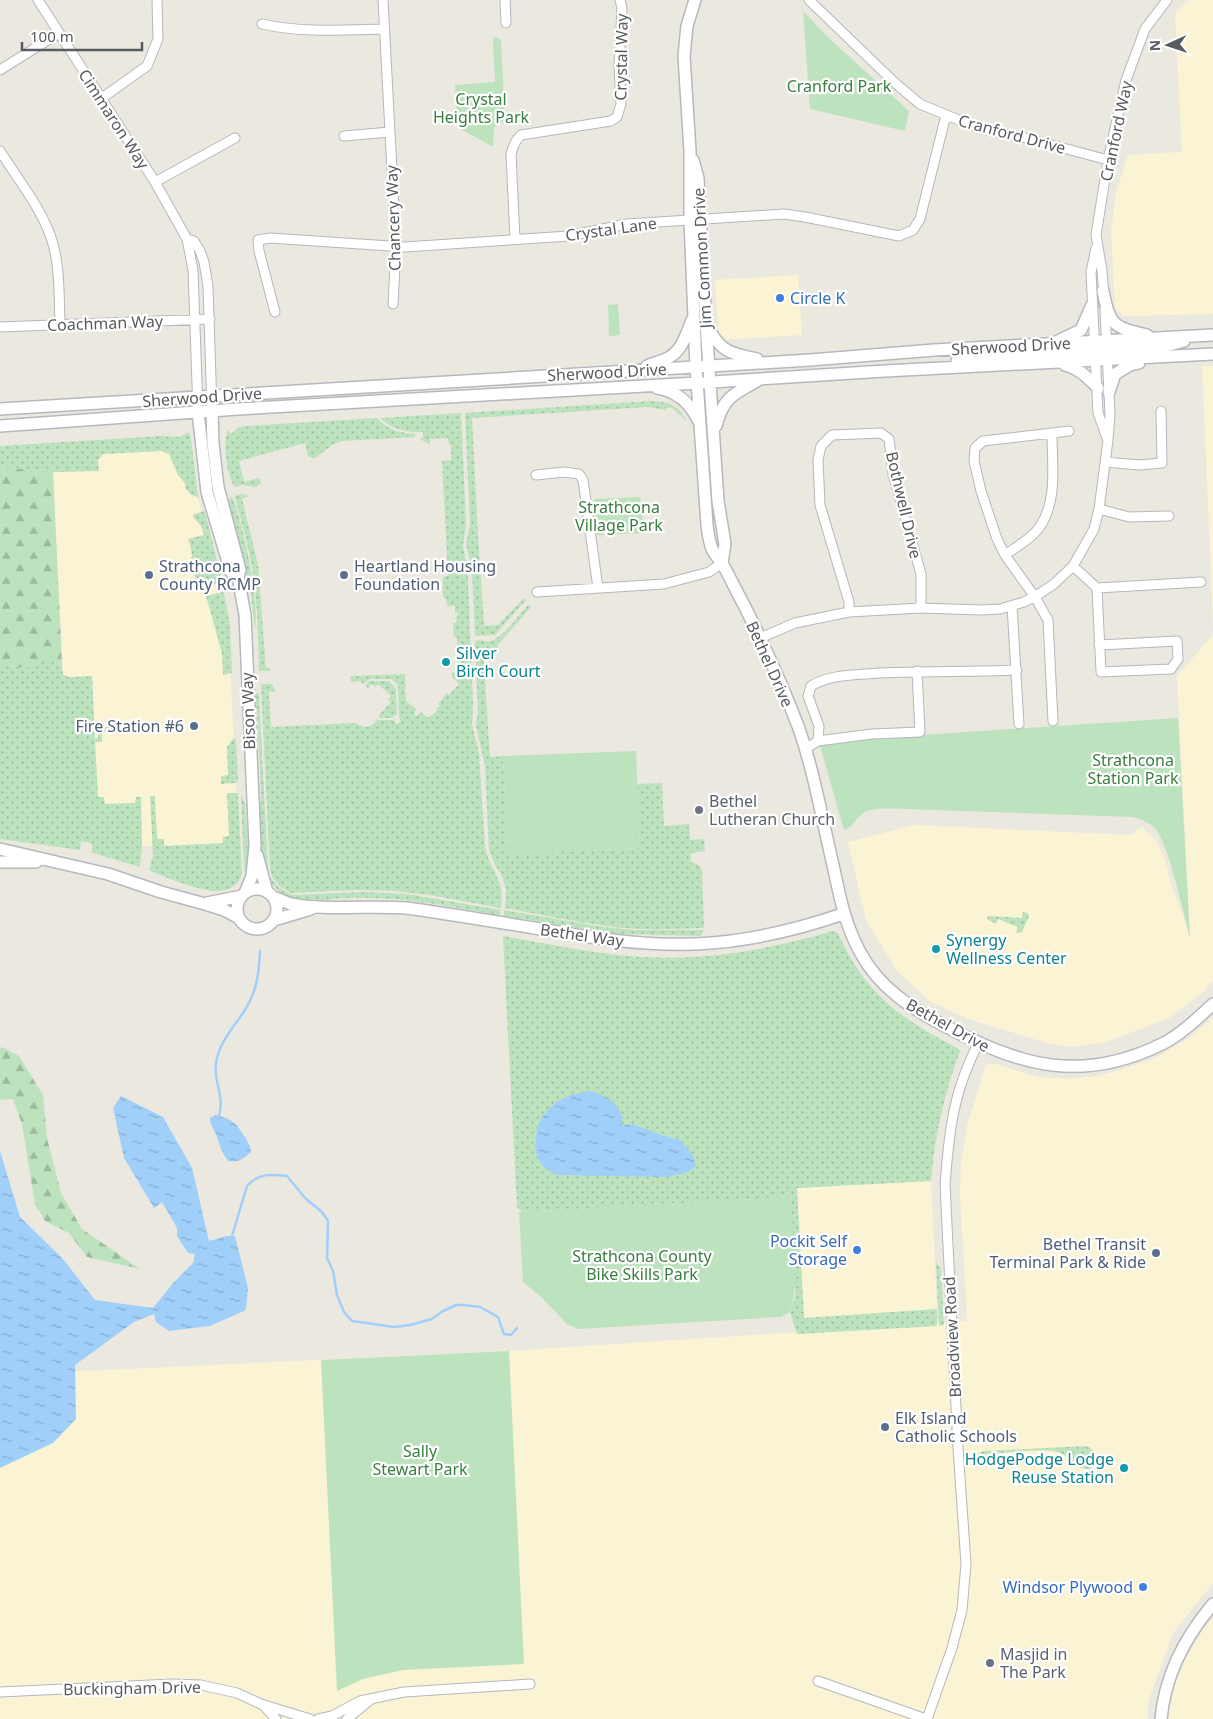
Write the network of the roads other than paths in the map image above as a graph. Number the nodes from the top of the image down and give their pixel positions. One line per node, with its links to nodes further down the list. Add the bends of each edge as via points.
1 (38, 0): 12 (street, Cimmaron Way)
2 (157, 0): 14 (street, via 158,39 147,66)
3 (383, 0): 11 (street, Chancery Way)
4 (505, 0): 10 (street)
5 (620, 0): 24 (street, Crystal Way, via 620,111 611,121 521,135 517,139 511,155)
6 (695, 0): 22 (street, Jim Common Drive, via 687,26 684,56)
7 (809, 0): 15 (street, Cranford Drive, via 920,104)
8 (1167, 0): 20 (street, Cranford Way, via 1145,29 1126,80)
9 (262, 24): 11 (street, via 321,30)
10 (506, 24)
11 (384, 29): 16 (street, Chancery Way)
12 (59, 33): 13 (street); 14 (street, Cimmaron Way)
13 (0, 70)
14 (102, 98): 21 (street, Cimmaron Way)
15 (946, 115): 20 (street, Cranford Drive, via 978,128); 22 (street, Crystal Lane, via 920,219 906,234 899,236 784,214)
16 (390, 132): 17 (street); 26 (street, Chancery Way)
17 (344, 136)
18 (235, 138): 21 (street)
19 (0, 151): 34 (street, via 44,221 53,244)
20 (1108, 160): 25 (street, Cranford Way)
21 (155, 182): 23 (street, Cimmaron Way)
22 (695, 220): 24 (street, Crystal Lane, via 627,224 569,236); 31 (street, Jim Common Drive); 35 (street, Jim Common Drive)
23 (187, 239): 32 (street, Cimmaron Way, via 200,250 204,262); 33 (street, Cimmaron Way)
24 (515, 239): 26 (street, Crystal Lane)
25 (1097, 242): 27 (street, Cranford Way); 29 (street, Cranford Way, via 1090,272)
26 (396, 246): 28 (street, Chancery Way); 30 (street, Crystal Lane, via 270,238 258,240)
27 (1103, 291): 39 (street, via 1112,321 1120,327); 41 (street, Cranford Way)
28 (393, 304)
29 (1092, 305): 40 (street, via 1081,330); 41 (street, Cranford Way)
30 (275, 312)
31 (694, 316): 47 (street, Jim Common Drive); 49 (street, via 682,347 676,353)
32 (210, 319): 33 (street, Coachman Way); 56 (street, Cimmaron Way)
33 (194, 320): 34 (street, Coachman Way); 57 (street, Cimmaron Way)
34 (60, 324): 36 (street, Coachman Way)
35 (706, 324): 44 (street, via 713,338 731,354); 46 (street, Jim Common Drive)
36 (0, 327)
37 (1213, 335): 38 (street, Sherwood Drive)
38 (1201, 336): 39 (street, Sherwood Drive); 41 (street, via 1166,346)
39 (1159, 338): 41 (street, Sherwood Drive)
40 (1052, 344): 41 (street, Sherwood Drive); 44 (street, Sherwood Drive)
41 (1101, 351): 43 (street, Sherwood Drive); 45 (street, Sherwood Drive); 48 (street, via 974,358); 54 (street); 55 (street)
42 (1213, 354): 43 (street, Sherwood Drive)
43 (1148, 358): 55 (street, via 1115,374)
44 (771, 362): 46 (street, Sherwood Drive)
45 (1033, 364): 48 (street, Sherwood Drive); 54 (street, via 1072,367 1086,375)
46 (709, 366): 47 (street, Sherwood Drive); 51 (street, Jim Common Drive)
47 (696, 367): 49 (street, Sherwood Drive); 52 (street, Jim Common Drive)
48 (924, 368): 50 (street, Sherwood Drive)
49 (638, 370): 56 (street, Sherwood Drive)
50 (762, 379): 51 (street, Sherwood Drive); 66 (street, via 732,395 719,413)
51 (710, 382): 52 (street, Sherwood Drive); 66 (street)
52 (697, 383): 53 (street, Sherwood Drive); 62 (street, Bethel Drive)
53 (643, 386): 59 (street, Sherwood Drive); 62 (street, via 666,390 681,398 693,410)
54 (1098, 388): 67 (street, via 1098,413)
55 (1110, 392): 67 (street)
56 (212, 397): 57 (street, Sherwood Drive); 59 (street, Cimmaron Way)
57 (198, 398): 58 (street, Sherwood Drive); 61 (street, Cimmaron Way)
58 (0, 409)
59 (212, 411): 61 (street, Sherwood Drive); 75 (street, Bison Way, via 218,487 240,570)
60 (1161, 411): 68 (street, via 1162,463)
61 (198, 412): 63 (street, Sherwood Drive); 75 (street, Bison Way, via 207,492 230,572)
62 (700, 424): 73 (street, Bethel Drive, via 707,525 712,549)
63 (0, 426)
64 (1070, 431): 65 (street)
65 (1052, 434): 72 (street, via 1053,483 1048,510 1038,529); 72 (street, via 988,439 976,448 974,461 981,491)
66 (713, 438): 73 (street, via 725,544)
67 (1108, 440): 68 (street)
68 (1105, 462): 70 (street)
69 (536, 475): 77 (street, via 564,472 579,474 583,480)
70 (1099, 509): 71 (street, via 1129,517); 74 (street, via 1094,529)
71 (1169, 516)
72 (1005, 555): 80 (street)
73 (722, 563): 77 (street, via 709,572 664,584); 84 (street, Bethel Drive)
74 (1073, 566): 78 (street); 80 (street)
75 (238, 577): 92 (street, Bison Way, via 245,615)
76 (1201, 582): 78 (street)
77 (598, 588): 79 (street)
78 (1097, 588): 85 (street)
79 (537, 592)
80 (1035, 597): 81 (street); 88 (street, via 1048,620)
81 (1012, 606): 82 (street, via 982,610); 86 (street)
82 (921, 608): 83 (street); 83 (street, Bothwell Drive, via 920,574 893,474 889,440 881,433 832,435 821,446 818,460 820,506 849,602)
83 (849, 612): 84 (street, via 795,623)
84 (760, 638): 91 (street, Bethel Drive)
85 (1100, 645): 85 (street, via 1101,672 1171,669 1178,659 1177,641)
86 (1017, 670): 87 (street); 89 (street)
87 (918, 671): 90 (street, via 920,732); 90 (street, via 845,676 811,686 808,696 819,726)
88 (1053, 721)
89 (1019, 724)
90 (818, 741): 91 (street)
91 (805, 749): 100 (street, Bethel Drive)
92 (255, 846): 96 (street, Bison Way, via 252,876); 97 (street, Bison Way)
93 (0, 849): 95 (street)
94 (0, 862): 95 (street)
95 (58, 863): 98 (street, via 108,874)
96 (243, 894): 97 (street, via 254,889); 98 (street); 101 (street, via 237,907)
97 (270, 895): 99 (street, Bethel Way, via 291,904); 102 (street, via 276,906)
98 (205, 904): 101 (street)
99 (318, 906): 100 (street, Bethel Way, via 406,908 608,941 652,944 736,940 776,933); 102 (street, Bethel Way)
100 (844, 914): 104 (street, Bethel Drive, via 861,954 887,987 919,1012)
101 (239, 918): 102 (street, via 256,930)
102 (274, 920)
103 (1213, 1004): 104 (street, Bethel Drive, via 1163,1043 1130,1057 1096,1065 1040,1064 1002,1054)
104 (978, 1043): 115 (street, Broadview Road, via 956,1102 945,1184 966,1564 962,1610)
105 (1213, 1604): 116 (street, via 1179,1654)
106 (818, 1681): 115 (street)
107 (530, 1684): 109 (street, via 404,1692)
108 (0, 1692): 110 (street, Buckingham Drive, via 201,1685 237,1693)
109 (370, 1700): 113 (street); 114 (street)
110 (261, 1704): 111 (street, Buckingham Drive); 112 (street, Buckingham Drive)
111 (276, 1719)
112 (305, 1719)
113 (318, 1719)
114 (347, 1719)
115 (927, 1719)
116 (1161, 1719)

